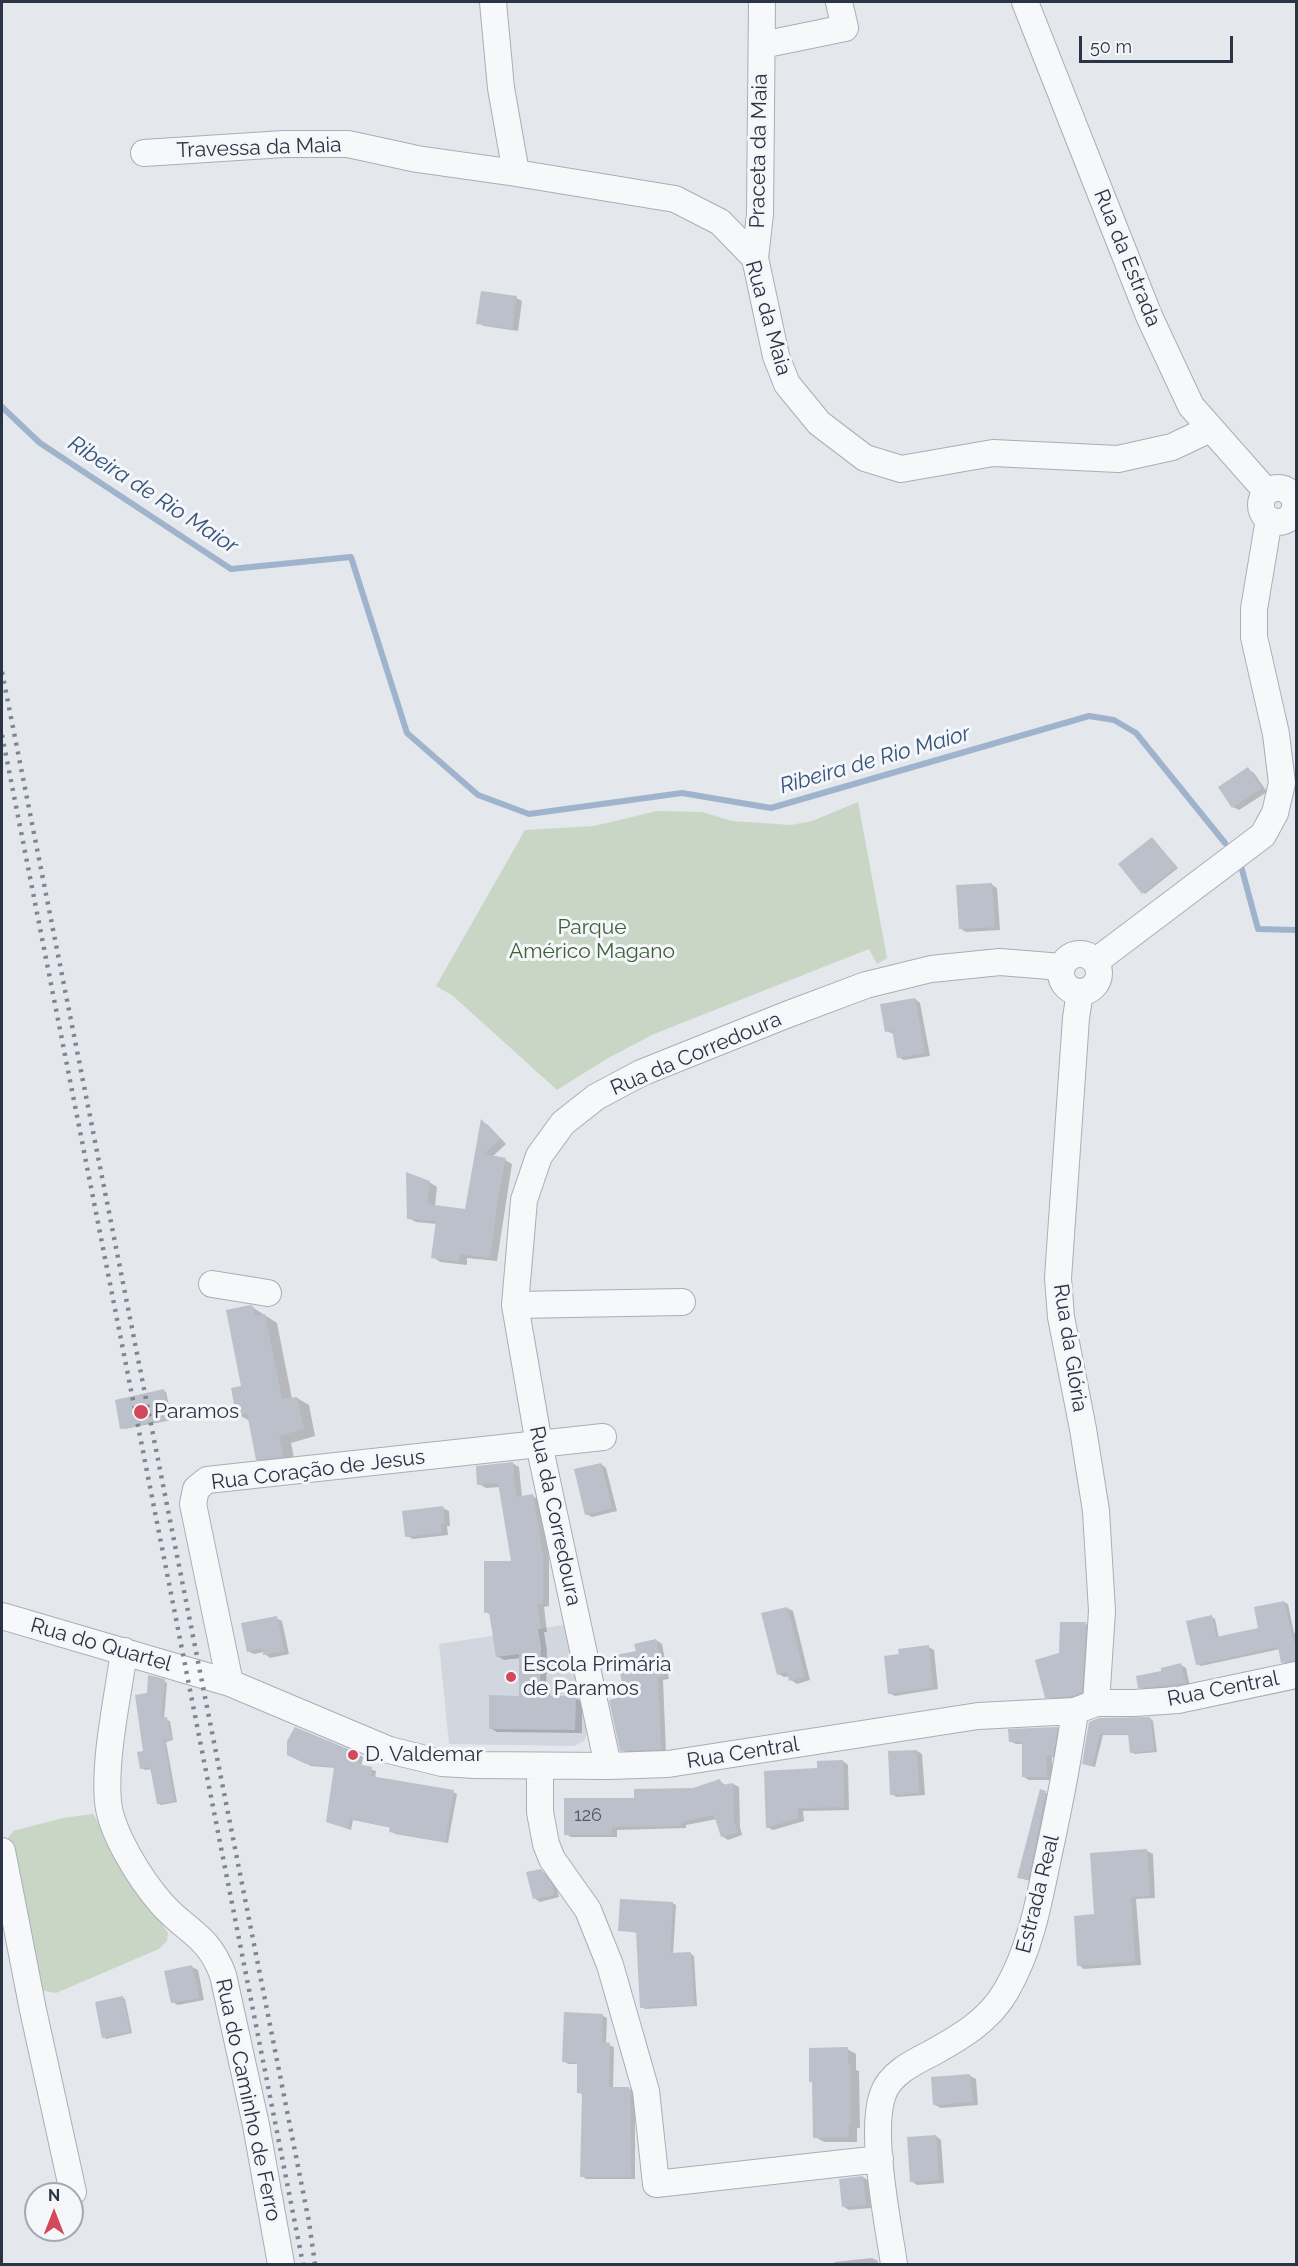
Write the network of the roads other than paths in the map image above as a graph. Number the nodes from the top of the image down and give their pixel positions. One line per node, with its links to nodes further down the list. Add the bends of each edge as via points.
1 (493, 2): 7 (street, via 501,88)
2 (762, 2): 5 (street, Praceta da Maia)
3 (838, 2): 5 (street, Praceta da Maia, via 845,28)
4 (1025, 2): 9 (street, Rua da Estrada, via 1149,316 1191,406)
5 (762, 45): 8 (street, Praceta da Maia, via 760,214)
6 (144, 153): 7 (street, Travessa da Maia, via 348,144 417,159)
7 (516, 173): 8 (street, Rua da Maia, via 675,199 720,222)
8 (754, 258): 9 (street, Rua da Maia, via 776,356 787,384 819,423 865,458 901,469 993,453 1118,459 1172,447)
9 (1210, 429): 10 (street, Rua da Estrada)
10 (1267, 492): 11 (street, via 1282,489); 12 (street, via 1261,506)
11 (1295, 500): 12 (street, via 1290,516 1279,521)
12 (1269, 519): 13 (street, via 1254,609 1254,637 1276,734 1282,783 1275,813 1263,835)
13 (1096, 961): 14 (street, via 1086,954 1074,954); 15 (street, via 1100,972 1096,985)
14 (1062, 967): 15 (street, via 1065,984); 19 (street, Rua da Corredoura, via 1000,962 931,969 866,985 641,1073 596,1097 562,1123 539,1156 524,1200)
15 (1080, 993): 27 (street, Rua da Glória, via 1058,1278 1060,1317 1096,1511 1102,1611)
16 (212, 1284): 17 (street)
17 (268, 1293)
18 (682, 1302): 19 (street)
19 (515, 1305): 21 (street, Rua da Corredoura)
20 (603, 1437): 21 (street, Rua Coração de Jesus)
21 (539, 1444): 26 (street, Rua Coração de Jesus, via 207,1480 196,1489 192,1504); 28 (street, Rua da Corredoura)
22 (2, 1616): 23 (street, Rua do Quartel)
23 (124, 1651): 24 (street, Rua do Quartel); 33 (street, Rua do Caminho de Ferro, via 110,1748 108,1804 133,1865 162,1905 202,1939 218,1960 256,2125)
24 (200, 1673): 26 (street, Rua Central)
25 (1296, 1675): 27 (street, Rua Central, via 1178,1700)
26 (230, 1683): 29 (street, Rua Central, via 365,1741 413,1757 442,1763)
27 (1086, 1707): 28 (street, Rua Central, via 978,1716 668,1764); 31 (street, Estrada Real, via 1024,1954 1005,1993 980,2023 902,2069 883,2092 878,2115)
28 (608, 1766): 29 (street, Rua Central)
29 (540, 1767): 31 (street, via 540,1812 546,1844 588,1910 610,1965 646,2091 656,2184)
30 (2, 1851): 32 (street)
31 (880, 2158): 34 (street, Estrada Real)
32 (71, 2182)
33 (281, 2265)
34 (894, 2265)

